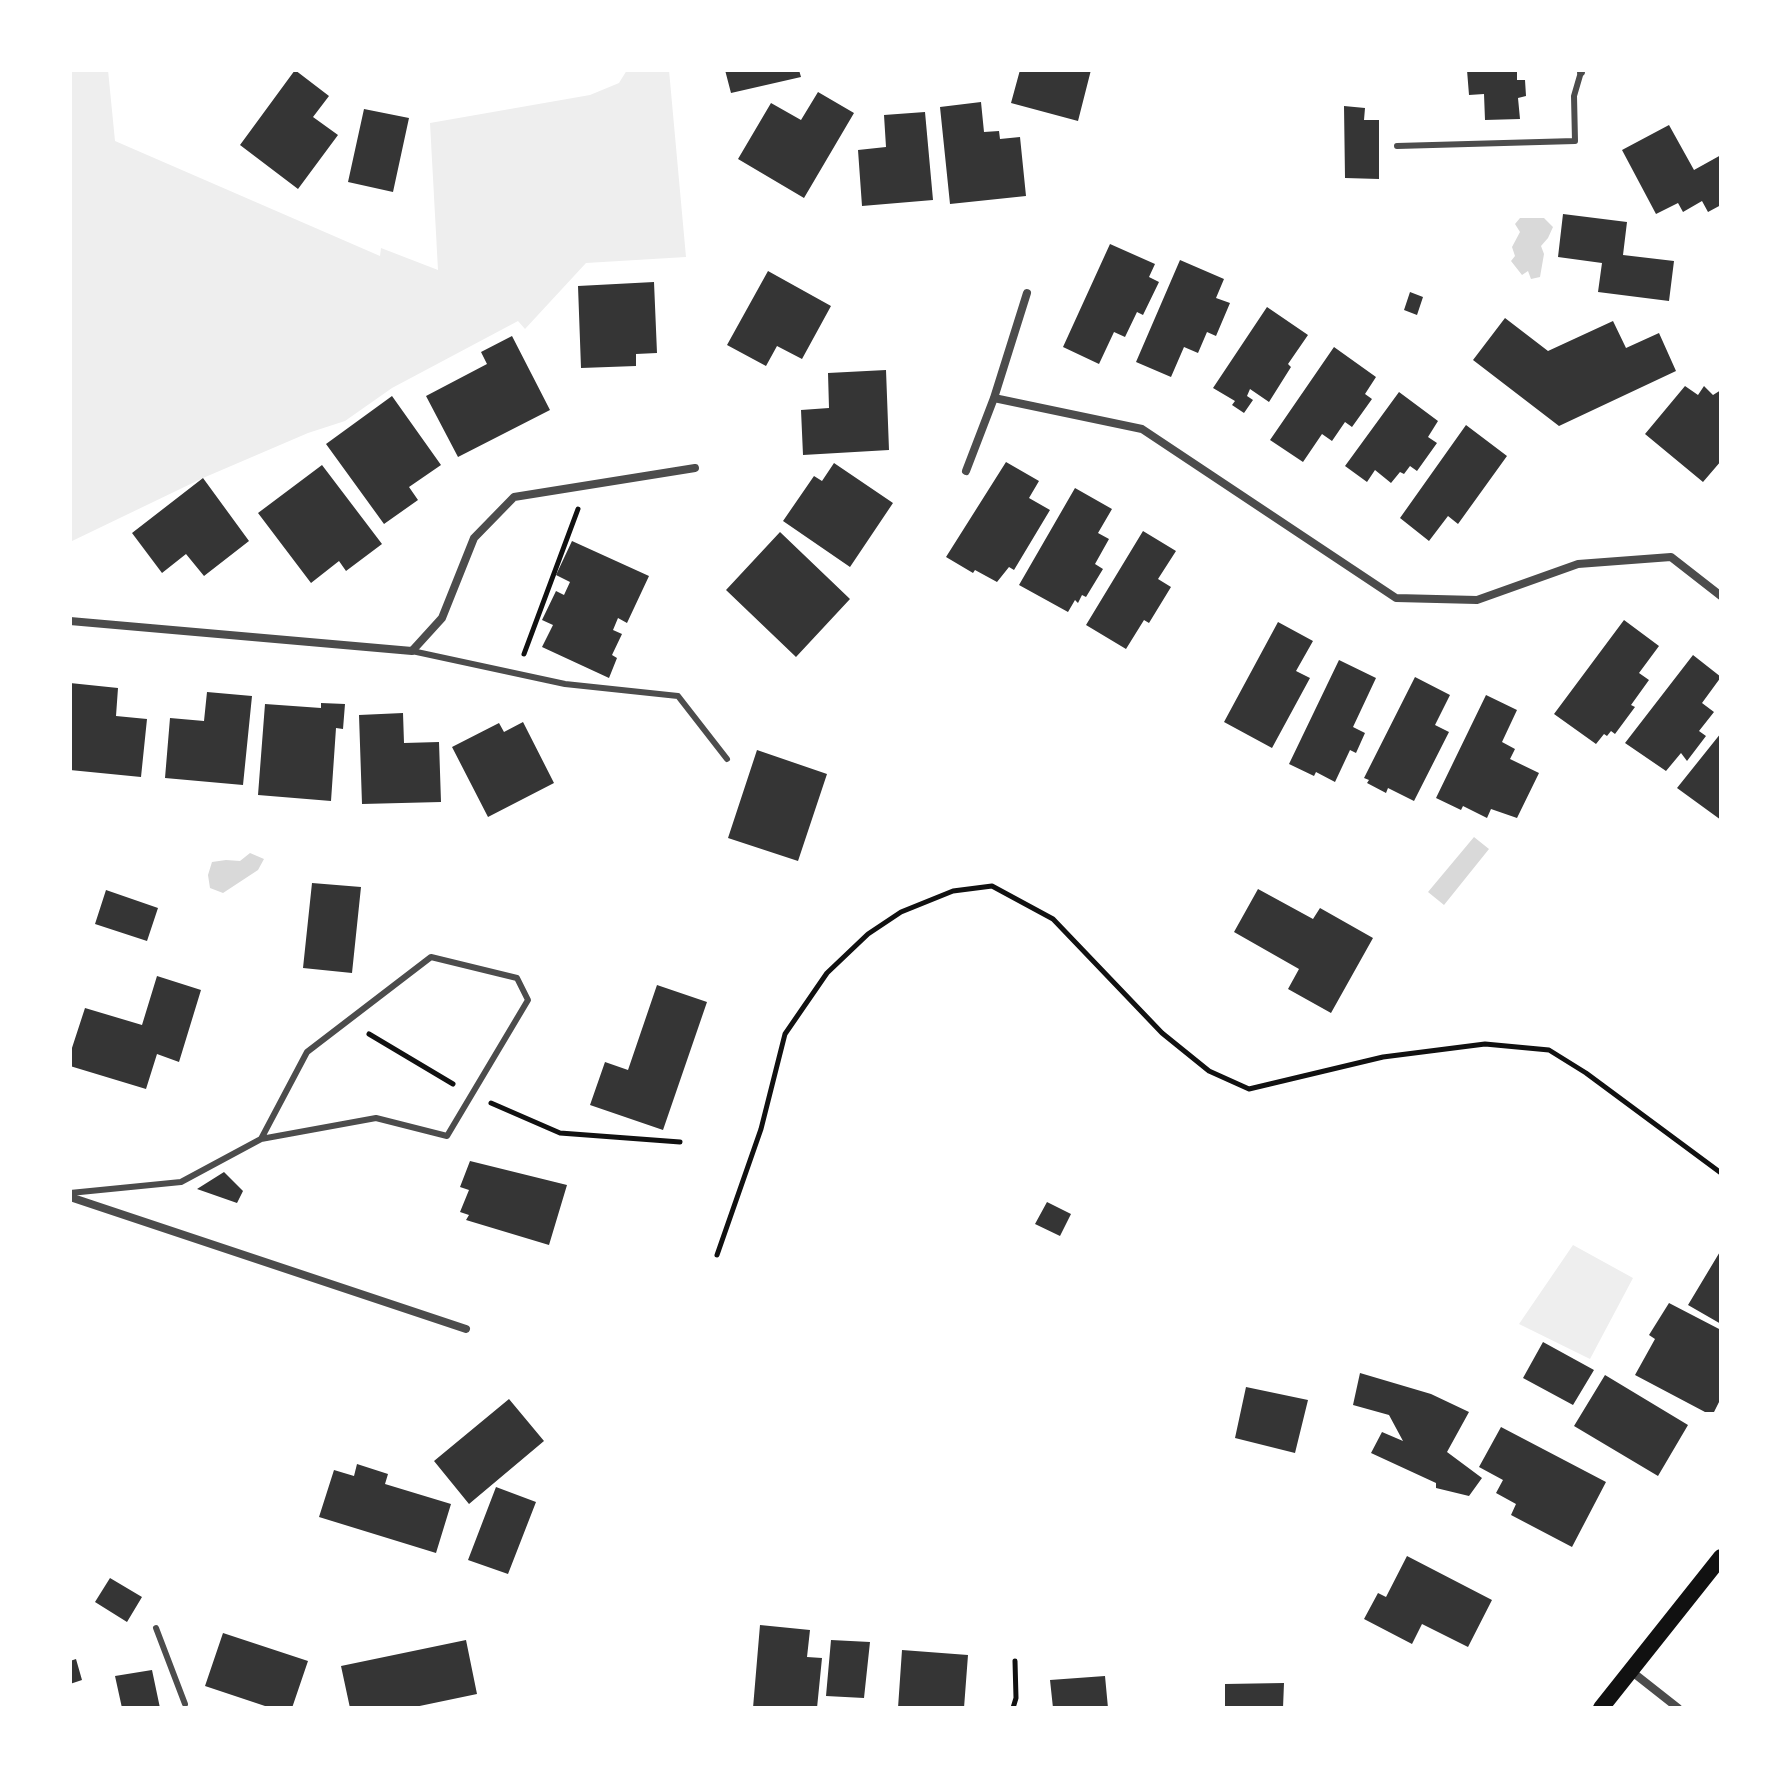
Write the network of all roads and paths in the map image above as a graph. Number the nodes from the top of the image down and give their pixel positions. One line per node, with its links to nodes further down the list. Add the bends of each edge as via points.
1 (1581, 71): 2 (lane, via 1574,96 1575,141)
2 (1397, 146)
3 (1027, 293): 4 (street)
4 (994, 398): 6 (street); 8 (street, via 1142,429 1396,598 1477,600 1578,564 1671,557)
5 (695, 468): 7 (street)
6 (966, 471)
7 (587, 485): 10 (street, via 514,497 474,538 442,618); 11 (path)
8 (1721, 596)
9 (70, 621): 10 (street)
10 (412, 651): 11 (lane)
11 (517, 674): 12 (lane, via 678,696)
12 (727, 759)
13 (348, 1021): 14 (path); 14 (lane, via 431,957 517,978 528,1000); 15 (lane, via 307,1052)
14 (472, 1095): 15 (lane, via 447,1136 376,1118); 16 (path, via 560,1133)
15 (261, 1139): 18 (lane, via 181,1182)
16 (680, 1142)
17 (1721, 1173): 19 (path, via 1549,1050 1485,1044 1383,1057 1249,1089 1209,1071 1162,1033 1053,919 992,886 953,891 901,912 868,934 827,973 785,1034 761,1129)
18 (70, 1195): 20 (street)
19 (717, 1255)
20 (466, 1329)
21 (1721, 1557): 24 (main road)
22 (156, 1628): 25 (lane)
23 (1015, 1661): 26 (path)
24 (1631, 1670): 27 (main road); 28 (street)
25 (185, 1704)
26 (1013, 1708)
27 (1601, 1708)
28 (1678, 1708)

